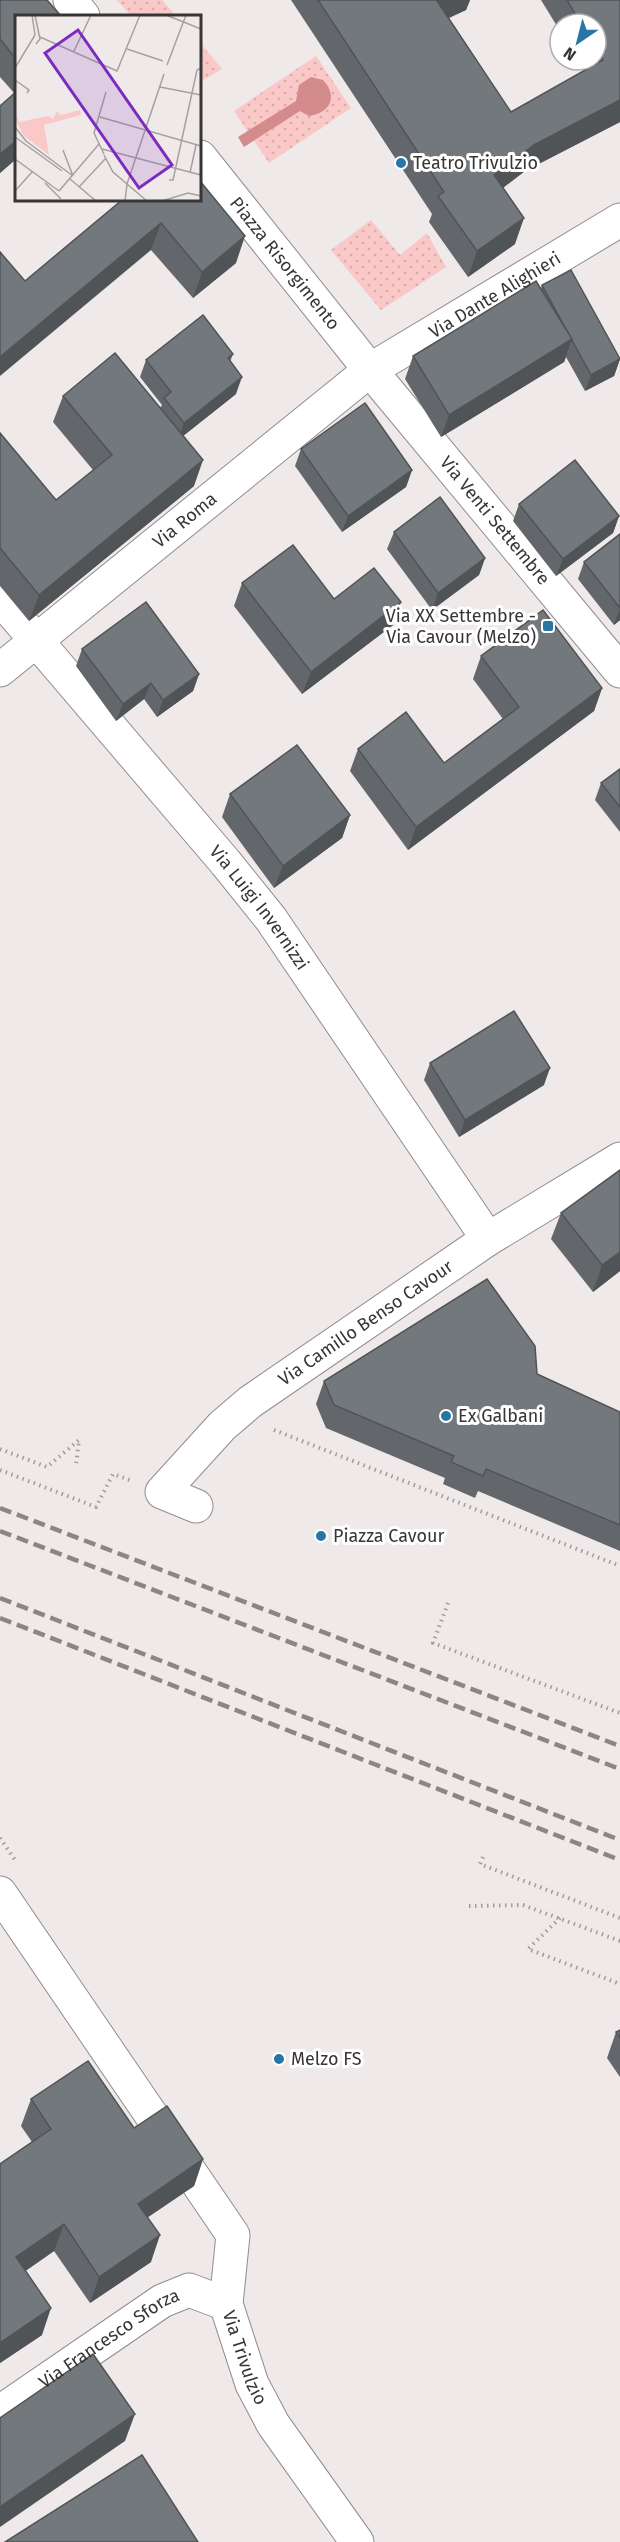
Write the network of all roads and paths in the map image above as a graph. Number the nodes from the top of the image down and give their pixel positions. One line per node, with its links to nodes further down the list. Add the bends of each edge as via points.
1 (69, 0): 2 (street)
2 (82, 15)
3 (201, 158): 5 (street, Piazza Risorgimento)
4 (620, 220): 5 (street, Via Dante Alighieri)
5 (370, 370): 7 (street, Via Roma); 9 (street, Via Venti Settembre)
6 (0, 598): 7 (street, Via Luigi Invernizzi)
7 (37, 641): 8 (street, Via Roma); 11 (street, Via Luigi Invernizzi, via 271,919)
8 (0, 669)
9 (620, 671)
10 (620, 1159): 11 (street, Via Camillo Benso Cavour)
11 (488, 1239): 12 (street, Via Camillo Benso Cavour, via 276,1382)
12 (235, 1415): 16 (street, Via Camillo Benso Cavour); 18 (path)
13 (0, 1449): 14 (path, via 46,1467 79,1440)
14 (76, 1465)
15 (0, 1470): 16 (path, via 96,1506 113,1474)
16 (162, 1492): 17 (street)
17 (196, 1506)
18 (620, 1566)
19 (448, 1603): 20 (path, via 434,1643)
20 (620, 1713)
21 (483, 1857): 25 (path, via 480,1864)
22 (0, 1893): 28 (street, Via Trivulzio, via 232,2235)
23 (469, 1906): 24 (path, via 523,1905)
24 (560, 1918): 26 (path); 27 (path, via 528,1949)
25 (620, 1918)
26 (620, 1941)
27 (620, 1984)
28 (226, 2304): 29 (street, Via Francesco Sforza, via 189,2290 162,2301); 30 (street, Via Trivulzio, via 252,2384 273,2424)
29 (0, 2412)
30 (357, 2542)

